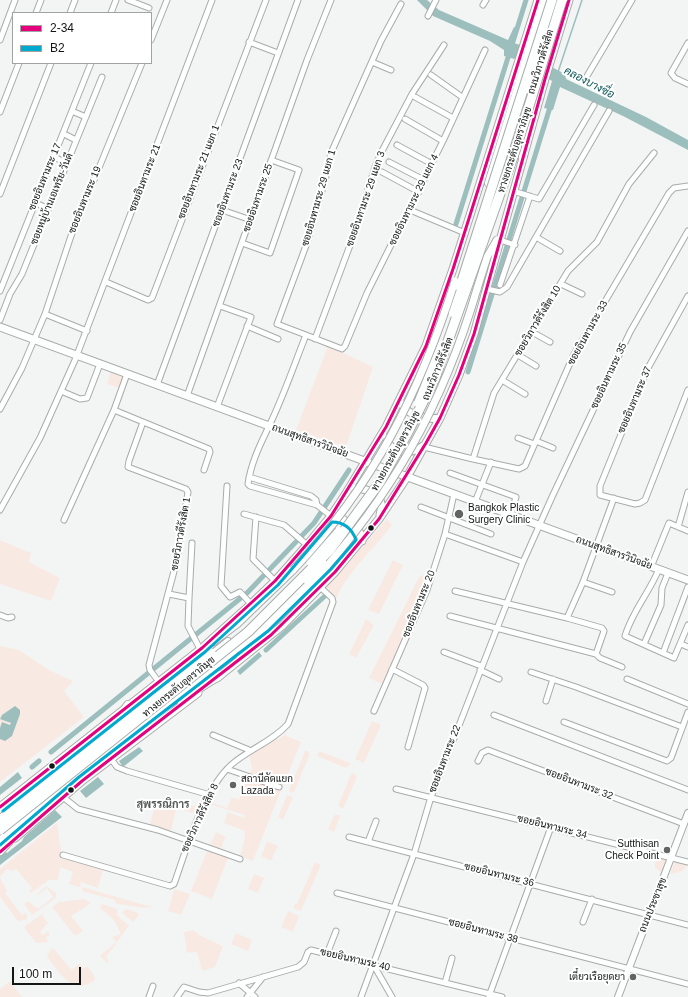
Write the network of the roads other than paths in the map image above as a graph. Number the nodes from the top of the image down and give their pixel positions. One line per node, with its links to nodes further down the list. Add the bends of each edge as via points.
1 (15, 0): 25 (street)
2 (41, 0): 20 (street)
3 (75, 0): 21 (street)
4 (116, 0): 22 (street)
5 (128, 0): 19 (street)
6 (167, 0): 24 (street)
7 (212, 0): 83 (street, ซอยอินทามระ 21)
8 (266, 0): 26 (street, ซอยอินทามระ 21 แยก 1)
9 (298, 0): 31 (street, ซอยอินทามระ 23)
10 (331, 0): 60 (street, ซอยอินทามระ 25)
11 (538, 0): 30 (main road, ถนนวิภาวดีรังสิต)
12 (545, 0): 30 (highway, ถนนวิภาวดีรังสิต)
13 (552, 0): 223 (highway, ทางยกระดับอุตราภิมุข, bridge, via 469,262 429,375 403,430 374,480 325,546 244,627)
14 (561, 0): 43 (highway, ถนนวิภาวดีรังสิต, bridge); 227 (highway, ทางยกระดับอุตราภิมุข, bridge, via 510,165 435,378 380,482 330,550 248,632)
15 (569, 0): 58 (main road, ถนนวิภาวดีรังสิต)
16 (632, 0): 40 (street)
17 (435, 2): 23 (street)
18 (401, 4): 32 (street, ซอยอินทามระ 29 แยก 1)
19 (149, 8)
20 (36, 12)
21 (70, 12)
22 (111, 12)
23 (428, 14)
24 (152, 38)
25 (0, 40)
26 (249, 42): 31 (street); 83 (street, ซอยอินทามระ 21 แยก 1, via 152,298 148,300)
27 (688, 44): 42 (street, via 672,73 675,78)
28 (444, 45): 101 (street, ซอยอินทามระ 29 แยก 3, via 412,94 375,167 352,240)
29 (485, 50): 45 (street, ซอยอินทามระ 29 แยก 4)
30 (526, 51): 37 (highway, ถนนวิภาวดีรังสิต)
31 (278, 53): 73 (street, ซอยอินทามระ 23)
32 (372, 62): 38 (street); 98 (street, ซอยอินทามระ 29 แยก 1, via 331,153 307,242 277,324)
33 (18, 64): 48 (street)
34 (50, 64): 69 (street)
35 (91, 64): 88 (street, ซอยอินทามระ 17)
36 (142, 64): 92 (street, ซอยอินทามระ 19, via 71,236)
37 (522, 65): 78 (main road, ถนนวิภาวดีรังสิต); 84 (highway, ถนนวิภาวดีรังสิต)
38 (391, 70)
39 (431, 75): 45 (street)
40 (586, 76)
41 (102, 77): 50 (street, ซอยหมู่บ้านเอเทรีย-วันดี)
42 (688, 84)
43 (531, 93): 58 (highway, via 523,134); 84 (highway, ถนนวิภาวดีรังสิต, via 488,230)
44 (415, 97): 51 (street)
45 (462, 97): 51 (street, ซอยอินทามระ 29 แยก 4)
46 (594, 105): 70 (street, via 539,199)
47 (609, 111): 79 (street)
48 (0, 112)
49 (74, 112): 50 (street)
50 (86, 117): 54 (street, ซอยหมู่บ้านเอเทรีย-วันดี)
51 (453, 118): 55 (street, ซอยอินทามระ 29 แยก 4)
52 (405, 119): 55 (street)
53 (66, 135): 54 (street)
54 (76, 140): 62 (street, ซอยหมู่บ้านเอเทรีย-วันดี)
55 (443, 141): 63 (street, ซอยอินทามระ 29 แยก 4)
56 (397, 145): 63 (street)
57 (654, 153): 85 (street, ซอยวิภาวดีรังสิต 10, via 629,184 597,242 572,266)
58 (523, 156): 68 (main road, ถนนวิภาวดีรังสิต)
59 (56, 158): 62 (street)
60 (271, 160): 75 (street, ซอยอินทามระ 25); 81 (street, via 299,170 270,253)
61 (389, 162): 65 (street)
62 (67, 163): 72 (street, ซอยหมู่บ้านเอเทรีย-วันดี)
63 (432, 164): 65 (street, ซอยอินทามระ 29 แยก 4)
64 (382, 172): 67 (street)
65 (424, 180): 67 (street, ซอยอินทามระ 29 แยก 4)
66 (688, 186): 123 (street, ซอยอินทามระ 33, via 674,188 669,193 574,354)
67 (419, 192): 74 (street, ซอยอินทามระ 29 แยก 4)
68 (517, 192): 70 (street); 76 (main road, ถนนวิภาวดีรังสิต)
69 (0, 194)
70 (528, 196): 80 (street)
71 (40, 205): 72 (street)
72 (48, 209): 93 (street, ซอยหมู่บ้านเอเทรีย-วันดี)
73 (222, 210): 75 (street); 109 (street, ซอยอินทามระ 23)
74 (410, 210): 78 (street); 101 (street, ซอยอินทามระ 29 แยก 4, via 367,293 345,346 342,349)
75 (251, 220): 81 (street, ซอยอินทามระ 25)
76 (503, 229): 80 (main road, ถนนวิภาวดีรังสิต); 165 (main road, bridge, via 487,257 466,326 444,383 417,438 388,488 363,523)
77 (688, 231): 149 (street, ซอยอินทามระ 35, via 630,332)
78 (464, 235): 84 (main road, via 460,265); 114 (main road, ถนนวิภาวดีรังสิต, via 426,346)
79 (536, 237): 82 (street); 87 (street, via 505,289 500,292)
80 (507, 242): 86 (street); 87 (main road, ถนนวิภาวดีรังสิต)
81 (242, 243): 91 (street, ซอยอินทามระ 25)
82 (560, 251)
83 (106, 282): 96 (street, ซอยอินทามระ 21)
84 (462, 284): 160 (highway, ถนนวิภาวดีรังสิต, bridge, via 430,376 404,432 351,516); 165 (highway, ถนนวิภาวดีรังสิต, bridge, via 436,379 410,434 381,485)
85 (561, 284): 89 (street); 97 (street, ซอยวิภาวดีรังสิต 10)
86 (500, 285)
87 (491, 290): 118 (main road, ถนนวิภาวดีรังสิต)
88 (0, 291)
89 (582, 294)
90 (688, 296): 138 (street, ซอยอินทามระ 37, via 648,368 600,486 600,495)
91 (220, 306): 94 (street, via 251,317); 113 (street, ซอยอินทามระ 25)
92 (45, 314): 96 (street); 99 (street, ซอยอินทามระ 19)
93 (0, 320)
94 (247, 326): 100 (street); 115 (street)
95 (0, 327): 99 (main road, ถนนสุทธิสารวินิจฉัย)
96 (87, 331): 103 (street, ซอยอินทามระ 21)
97 (532, 332): 102 (street); 104 (street, ซอยวิภาวดีรังสิต 10)
98 (306, 336): 101 (street); 120 (street)
99 (34, 339): 103 (main road, ถนนสุทธิสารวินิจฉัย); 116 (street, ซอยอินทามระ 19)
100 (278, 339)
101 (315, 339)
102 (550, 342)
103 (76, 355): 105 (main road, ถนนสุทธิสารวินิจฉัย); 111 (street, ซอยอินทามระ 21)
104 (518, 355): 106 (street); 108 (street, ซอยวิภาวดีรังสิต 10)
105 (100, 364): 107 (main road, ถนนสุทธิสารวินิจฉัย); 111 (street, via 87,398 80,399)
106 (536, 366)
107 (127, 374): 109 (main road, ถนนสุทธิสารวินิจฉัย); 117 (street)
108 (502, 380): 112 (street); 126 (street, ซอยวิภาวดีรังสิต 10, via 488,405)
109 (157, 385): 113 (main road, ถนนสุทธิสารวินิจฉัย)
110 (688, 390): 138 (street, ซอยอินทามระ 37, via 645,500 635,504)
111 (61, 391): 141 (street, ซอยอินทามระ 21, via 25,467)
112 (525, 394)
113 (188, 396): 115 (main road, ถนนสุทธิสารวินิจฉัย)
114 (400, 401): 118 (main road, via 408,411 424,418); 121 (main road, ถนนวิภาวดีรังสิต)
115 (217, 407): 120 (main road, ถนนสุทธิสารวินิจฉัย)
116 (0, 409)
117 (114, 410): 119 (street); 148 (street)
118 (440, 418): 124 (main road, ถนนวิภาวดีรังสิต)
119 (143, 422): 129 (street, via 209,449); 170 (street, ซอยวิภาวดีรังสิต 1, via 128,467 188,492)
120 (269, 426): 127 (main road, ถนนสุทธิสารวินิจฉัย); 131 (street, via 254,458)
121 (386, 427): 124 (main road, via 387,440 391,446 404,453 416,451); 127 (main road, ถนนวิภาวดีรังสิต)
122 (518, 438): 123 (street)
123 (535, 443): 125 (street); 128 (street, ซอยอินทามระ 33, via 523,468)
124 (425, 445): 126 (street); 132 (main road, ถนนวิภาวดีรังสิต)
125 (553, 448)
126 (473, 459): 128 (street, ซอยอินทามระ 33)
127 (366, 462): 132 (main road, ถนนสุทธิสารวินิจฉัย); 137 (main road, ถนนวิภาวดีรังสิต)
128 (491, 462): 133 (street)
129 (204, 470)
130 (450, 473): 133 (street)
131 (249, 477): 142 (street, via 311,496); 142 (street, via 248,484 253,488)
132 (407, 477): 136 (main road, ถนนสุทธิสารวินิจฉัย); 147 (main road, ถนนวิภาวดีรังสิต)
133 (483, 483): 139 (street); 144 (street, via 516,497)
134 (227, 486): 172 (street, via 221,586 230,597 243,593)
135 (688, 492): 150 (street)
136 (454, 494): 139 (main road, ถนนสุทธิสารวินิจฉัย); 146 (street, ซอยอินทามระ 20)
137 (345, 496): 142 (main road, ถนนวิภาวดีรังสิต); 147 (main road, via 356,488 363,488 380,499 382,505)
138 (614, 498): 157 (street)
139 (475, 502): 144 (main road, ถนนสุทธิสารวินิจฉัย)
140 (421, 507): 146 (street)
141 (0, 510)
142 (325, 512): 154 (main road, via 340,517 359,531); 156 (main road, ถนนวิภาวดีรังสิต)
143 (244, 514): 145 (street)
144 (511, 515): 149 (main road, ถนนสุทธิสารวินิจฉัย)
145 (256, 517): 156 (street, via 284,525); 163 (street, via 253,558)
146 (449, 517): 152 (street, ซอยอินทามระ 20); 153 (street)
147 (379, 519): 154 (main road, ถนนวิภาวดีรังสิต)
148 (64, 520)
149 (539, 526): 157 (main road, ถนนสุทธิสารวินิจฉัย); 158 (street, ซอยอินทามระ 22)
150 (678, 527): 151 (street); 159 (street, via 669,523)
151 (688, 531)
152 (445, 534): 158 (street); 190 (street, ซอยอินทามระ 20, via 427,590)
153 (491, 534)
154 (362, 541): 166 (main road, ถนนวิภาวดีรังสิต)
155 (192, 543): 171 (street)
156 (305, 543): 163 (main road, ถนนวิภาวดีรังสิต)
157 (597, 547): 159 (main road, ถนนสุทธิสารวินิจฉัย); 164 (street)
158 (523, 562): 173 (street, ซอยอินทามระ 22)
159 (655, 568): 161 (main road, ถนนสุทธิสารวินิจฉัย); 180 (street, via 652,586 632,616 625,636)
160 (296, 573): 183 (main road, via 225,634); 204 (highway, ถนนวิภาวดีรังสิต, via 245,629 182,678)
161 (668, 573): 162 (main road, ถนนสุทธิสารวินิจฉัย); 180 (street, via 662,588 661,605)
162 (688, 580)
163 (275, 581): 172 (main road, ถนนวิภาวดีรังสิต)
164 (583, 582): 169 (street); 177 (street)
165 (309, 583): 187 (main road, via 252,641); 200 (highway, ถนนวิภาวดีรังสิต, via 254,635)
166 (320, 587): 187 (main road, ถนนวิภาวดีรังสิต, via 282,626); 209 (street, ซอยวิภาวดีรังสิต 8, via 333,602 288,724 276,735)
167 (688, 587): 185 (street)
168 (455, 591): 173 (street)
169 (612, 592)
170 (170, 594): 171 (street); 196 (street, ซอยวิภาวดีรังสิต 1, via 149,665)
171 (189, 598): 183 (street, via 188,626)
172 (249, 601): 183 (main road, ถนนวิภาวดีรังสิต)
173 (507, 603): 177 (street); 179 (street, ซอยอินทามระ 22)
174 (0, 615): 176 (street)
175 (450, 616): 179 (street)
176 (12, 617)
177 (567, 618): 186 (street, via 603,630)
178 (688, 625): 181 (street)
179 (497, 628): 186 (street); 189 (street, ซอยอินทามระ 22)
180 (644, 644): 185 (street)
181 (681, 644): 182 (street); 185 (street, via 674,658)
182 (688, 647)
183 (201, 648): 196 (main road, ถนนวิภาวดีรังสิต)
184 (444, 652): 189 (street)
185 (663, 653)
186 (596, 654): 188 (street)
187 (234, 664): 192 (main road, ถนนวิภาวดีรังสิต)
188 (622, 667)
189 (481, 668): 193 (street); 218 (street, ซอยอินทามระ 22)
190 (392, 669): 201 (street, ซอยอินทามระ 20); 208 (street, via 425,688)
191 (531, 672): 194 (street)
192 (220, 675): 200 (highway); 210 (main road, ถนนวิภาวดีรังสิต)
193 (500, 679)
194 (553, 679): 197 (street); 206 (street)
195 (627, 679): 198 (street)
196 (159, 682): 199 (main road, ถนนวิภาวดีรังสิต)
197 (546, 701)
198 (688, 704)
199 (128, 705): 204 (highway); 219 (main road, ถนนวิภาวดีรังสิต)
200 (164, 710): 220 (highway, ถนนวิภาวดีรังสิต)
201 (374, 711)
202 (688, 712): 206 (street)
203 (494, 715): 215 (street)
204 (116, 722): 221 (highway, ถนนวิภาวดีรังสิต)
205 (564, 722): 206 (street, via 667,761 671,758)
206 (682, 727)
207 (213, 735): 209 (street)
208 (408, 747)
209 (249, 750): 212 (street, ซอยวิภาวดีรังสิต 8)
210 (111, 759): 216 (street, via 127,771); 217 (main road, ถนนวิภาวดีรังสิต)
211 (478, 761): 225 (street, ซอยอินทามระ 32, via 482,753 488,750)
212 (227, 769): 213 (street); 216 (street, ซอยวิภาวดีรังสิต 8)
213 (279, 787)
214 (396, 789): 218 (street, ซอยอินทามระ 34)
215 (688, 790)
216 (210, 795): 230 (street, ซอยวิภาวดีรังสิต 8)
217 (63, 797): 230 (street, via 78,809 158,830); 232 (main road, ถนนวิภาวดีรังสิต)
218 (431, 797): 226 (street, ซอยอินทามระ 34); 233 (street, ซอยอินทามระ 22)
219 (0, 807)
220 (38, 810): 229 (highway, ถนนวิภาวดีรังสิต); 232 (highway)
221 (0, 813)
222 (688, 813): 225 (street, ถนนประชาสุข)
223 (0, 820)
224 (376, 821): 231 (street)
225 (684, 824): 235 (street, ถนนประชาสุข)
226 (551, 827): 235 (street, ซอยอินทามระ 34); 238 (street)
227 (0, 830)
228 (349, 837): 231 (street, ซอยอินทามระ 36)
229 (0, 841)
230 (188, 841): 234 (street, ซอยวิภาวดีรังสิต 8, via 174,884 170,886); 236 (street)
231 (368, 842): 233 (street, ซอยอินทามระ 36)
232 (0, 852)
233 (414, 854): 238 (street, ซอยอินทามระ 36); 241 (street, ซอยอินทามระ 22)
234 (63, 856)
235 (672, 858): 237 (street, ซอยอินทามระ 34); 242 (street, ถนนประชาสุข)
236 (240, 859)
237 (688, 862)
238 (531, 883): 240 (street, ซอยอินทามระ 36); 246 (street)
239 (338, 893): 241 (street, ซอยอินทามระ 38)
240 (592, 899): 242 (street, ซอยอินทามระ 36); 243 (street)
241 (393, 907): 246 (street, ซอยอินทามระ 38); 249 (street, ซอยอินทามระ 22)
242 (650, 914): 244 (street, ซอยอินทามระ 36); 250 (street, ถนนประชาสุข)
243 (583, 922)
244 (688, 924)
245 (336, 931): 247 (street)
246 (510, 938): 250 (street, ซอยอินทามระ 38); 259 (street)
247 (327, 954): 249 (street, ซอยอินทามระ 40); 251 (street, ซอยอินทามระ 40, via 309,951 301,966)
248 (452, 958): 253 (street)
249 (373, 964): 253 (street, ซอยอินทามระ 40); 261 (street, ซอยอินทามระ 22); 262 (street)
250 (628, 969): 254 (street, ซอยอินทามระ 38); 264 (street, ถนนประชาสุข)
251 (263, 977): 252 (street, ซอยอินทามระ 40); 258 (street)
252 (240, 983): 256 (street, ซอยอินทามระ 40); 258 (street)
253 (445, 983): 259 (street, ซอยอินทามระ 40)
254 (688, 984)
255 (153, 986): 257 (street)
256 (200, 995): 260 (street, ซอยอินทามระ 40, via 184,987)
257 (150, 996)
258 (251, 996)
259 (489, 996): 263 (street, ซอยอินทามระ 40)
260 (177, 997)
261 (361, 997)
262 (392, 997)
263 (502, 997)
264 (618, 997)

